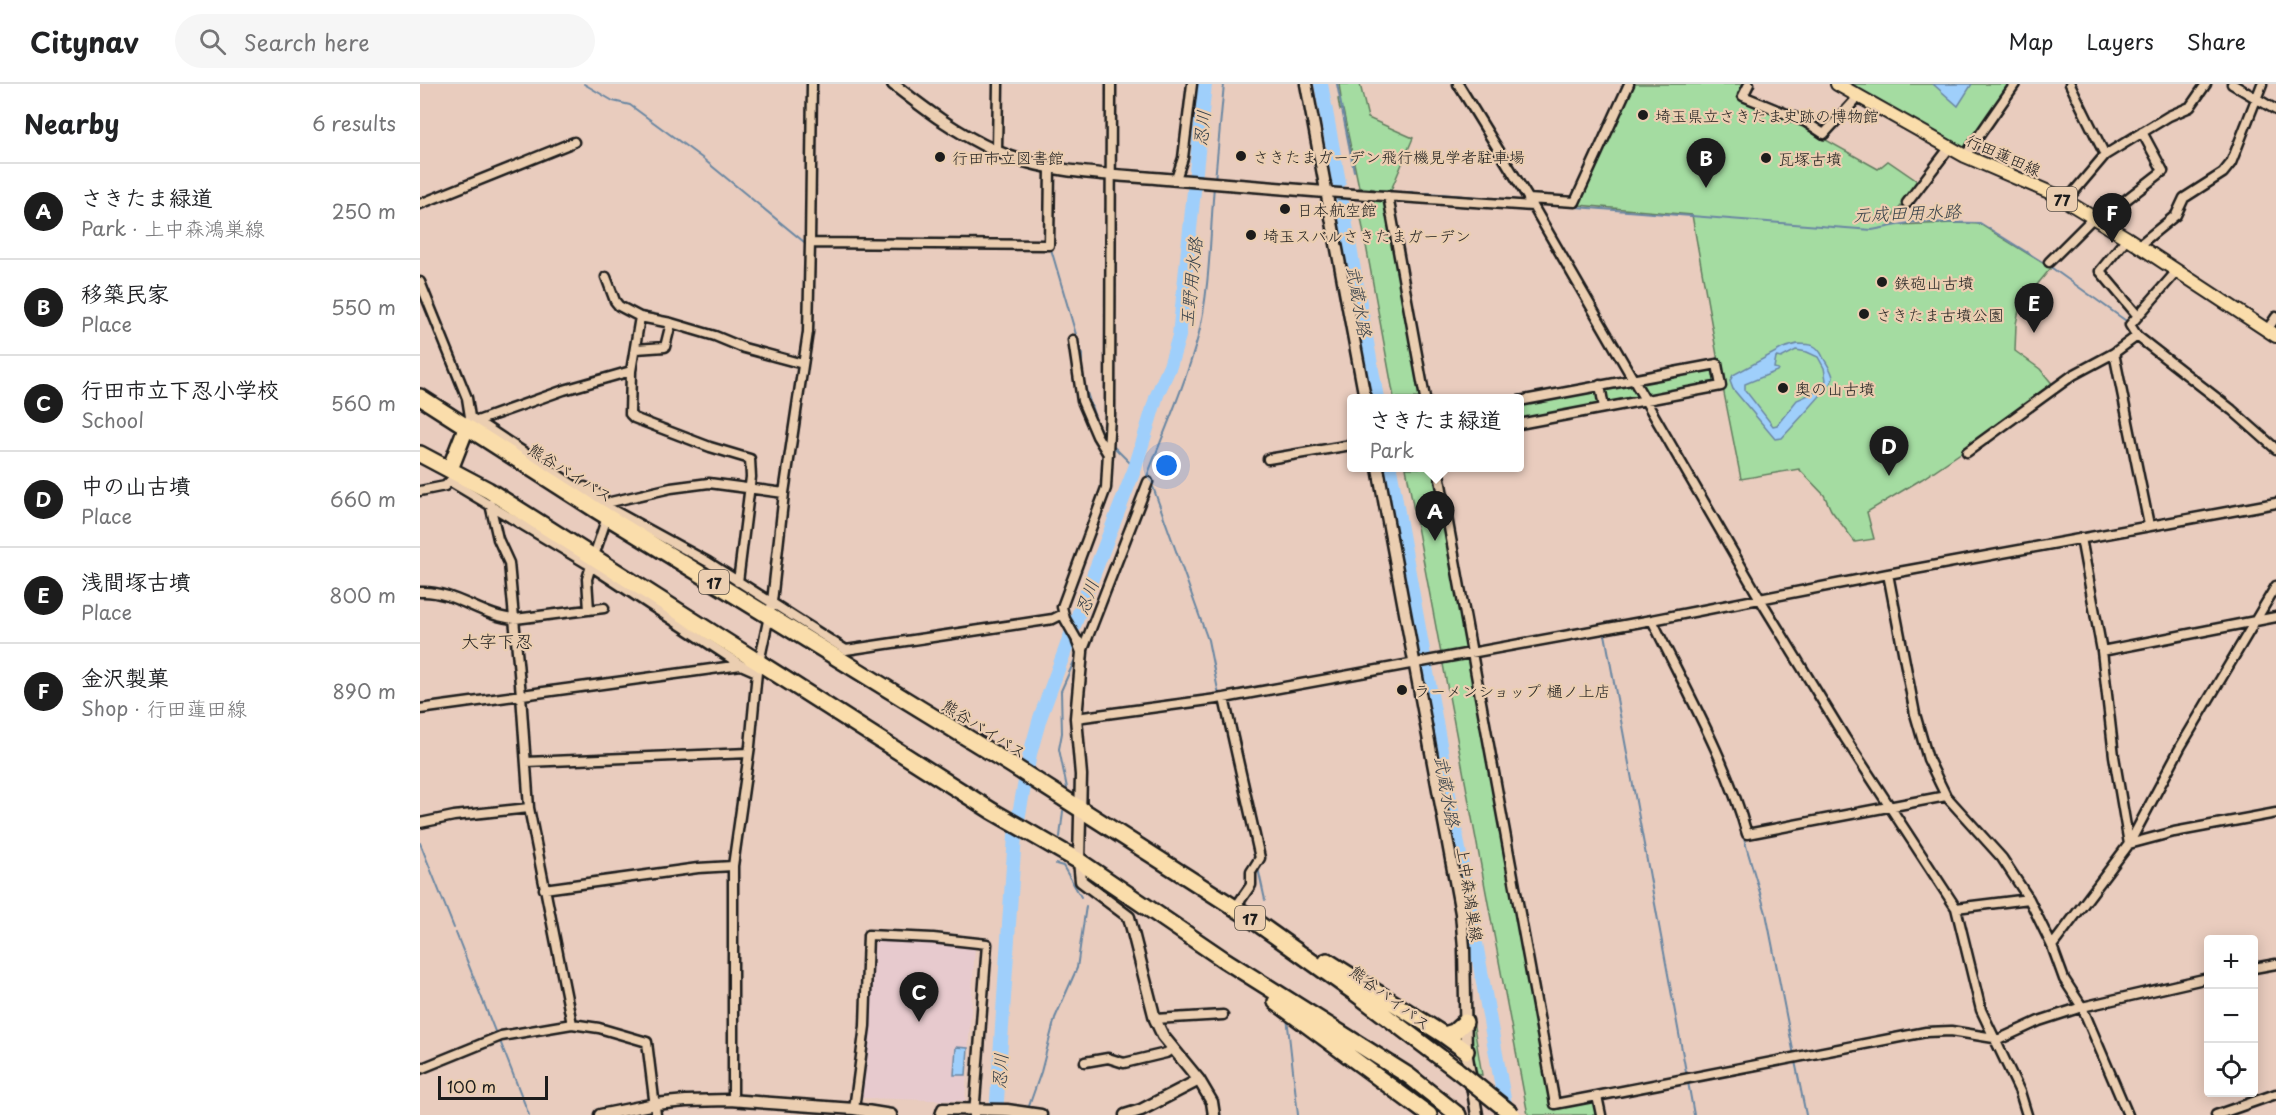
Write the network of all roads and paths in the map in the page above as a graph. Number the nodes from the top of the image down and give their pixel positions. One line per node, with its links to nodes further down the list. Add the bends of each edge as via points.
1 (812, 84): 37 (street)
2 (893, 84): 22 (street, via 960,133)
3 (998, 84): 22 (street)
4 (1111, 84): 26 (street)
5 (1192, 84): 27 (street)
6 (1306, 84): 28 (street)
7 (1458, 84): 31 (street)
8 (1629, 84): 31 (street, via 1575,202)
9 (1749, 84): 16 (street, via 1743,96 1806,122 1824,134)
10 (1837, 84): 16 (main road, 行田蓮田線 / 77)
11 (2014, 84): 24 (street)
12 (2070, 84): 23 (street)
13 (2206, 84): 19 (street, via 2190,107)
14 (2232, 84): 17 (street)
15 (2262, 84): 17 (street)
16 (1859, 96): 21 (main road, 行田蓮田線 / 77)
17 (2256, 98): 18 (street); 38 (street, via 2231,163 2223,173 2184,198 2176,215)
18 (2276, 110)
19 (2142, 132): 23 (street); 35 (street, via 2163,171 2118,206)
20 (574, 142): 33 (street)
21 (1950, 147): 24 (main road, 行田蓮田線 / 77); 32 (street)
22 (997, 152): 25 (street)
23 (2105, 155): 30 (street)
24 (1965, 156): 30 (main road, 行田蓮田線 / 77)
25 (1050, 167): 26 (street); 37 (street, via 1049,244)
26 (1111, 175): 27 (street); 68 (street)
27 (1179, 180): 28 (street)
28 (1329, 192): 29 (street); 56 (street)
29 (1388, 196): 31 (street); 57 (street)
30 (2066, 201): 34 (main road, 行田蓮田線 / 77)
31 (1530, 203): 54 (street)
32 (1906, 203)
33 (420, 204)
34 (2093, 218): 35 (main road, 行田蓮田線 / 77); 39 (street)
35 (2105, 225): 36 (main road, 行田蓮田線 / 77)
36 (2127, 238): 38 (main road, 行田蓮田線 / 77); 45 (street, via 2100,272)
37 (810, 243): 52 (street, via 808,332)
38 (2138, 246): 40 (main road, 行田蓮田線 / 77)
39 (2049, 262)
40 (2177, 271): 45 (street); 47 (main road, 行田蓮田線 / 77)
41 (606, 277): 43 (street, via 619,306)
42 (420, 282): 62 (street, via 467,398)
43 (640, 317): 46 (street); 50 (street)
44 (2276, 317): 47 (street)
45 (2134, 321): 48 (street)
46 (671, 323): 50 (street, via 665,347); 52 (street)
47 (2271, 333)
48 (2137, 336): 51 (street); 65 (street)
49 (1073, 340): 68 (street, via 1082,401)
50 (636, 349): 53 (street)
51 (2114, 353): 66 (street, via 2073,375); 81 (street)
52 (803, 364): 76 (street)
53 (631, 371): 62 (street); 74 (street, via 630,414 634,418 750,459)
54 (1632, 379): 55 (street); 60 (street); 60 (street, via 1717,364 1721,386)
55 (1600, 385): 59 (street); 61 (street)
56 (1364, 394)
57 (1424, 394)
58 (420, 397): 62 (highway, 熊谷バイパス / 17)
59 (1524, 400)
60 (1646, 401): 61 (street); 89 (street)
61 (1604, 408): 63 (street)
62 (471, 422): 72 (highway); 77 (street); 91 (highway, 熊谷バイパス / 17)
63 (1524, 423)
64 (1347, 446): 69 (street)
65 (2276, 449)
66 (1967, 452)
67 (420, 454): 72 (highway)
68 (1108, 454): 94 (street, via 1106,488 1066,591)
69 (1268, 459)
70 (1379, 472): 101 (street, 上中森鴻巣線)
71 (1439, 472): 100 (street)
72 (452, 475): 75 (street, via 445,486); 79 (street); 103 (highway, via 595,557)
73 (1148, 482): 98 (street)
74 (750, 488): 76 (street); 77 (street, via 709,483); 86 (street)
75 (420, 491)
76 (784, 493): 91 (street)
77 (602, 501): 86 (street)
78 (2276, 503): 81 (street)
79 (490, 504): 95 (street, via 509,563); 102 (street)
80 (606, 520): 83 (street)
81 (2149, 525): 82 (street)
82 (2081, 538): 85 (street); 99 (street)
83 (596, 550)
84 (590, 569): 92 (street)
85 (1888, 574): 89 (street); 110 (street, via 1915,714 1928,759)
86 (738, 582): 91 (street)
87 (2276, 586): 97 (street)
88 (420, 592): 95 (street, via 438,593 501,618)
89 (1760, 599): 96 (street); 111 (street)
90 (604, 608): 92 (street)
91 (771, 609): 94 (street, via 846,650); 103 (street); 113 (highway, 熊谷バイパス / 17)
92 (589, 610): 95 (street)
93 (2276, 616): 97 (street)
94 (1064, 617): 98 (street)
95 (515, 619): 104 (street)
96 (1652, 620): 100 (street); 111 (street, via 1737,797 1747,834)
97 (2256, 621): 99 (street); 116 (street, via 2181,746)
98 (1080, 647): 107 (street)
99 (2102, 651): 116 (street)
100 (1472, 653): 101 (street); 141 (street, via 1555,1104)
101 (1417, 664): 105 (street); 131 (street, 上中森鴻巣線, via 1461,914)
102 (741, 665): 103 (street); 104 (street)
103 (758, 668): 108 (street); 117 (highway)
104 (522, 695): 106 (street); 109 (street)
105 (1224, 698): 107 (street); 122 (street, via 1260,858 1251,872 1251,885)
106 (420, 709)
107 (1076, 718): 113 (street)
108 (749, 753): 109 (street); 118 (street)
109 (526, 762): 112 (street)
110 (1946, 796): 111 (street); 120 (street, via 2002,858)
111 (1890, 806): 121 (street)
112 (529, 808): 115 (street); 119 (street)
113 (1081, 810): 117 (street); 122 (highway, 熊谷バイパス / 17)
114 (2276, 813): 116 (street)
115 (420, 823)
116 (2129, 844): 123 (street)
117 (1079, 861): 124 (highway); 130 (street, via 1081,880 1086,886 1129,917)
118 (733, 866): 119 (street); 142 (street)
119 (544, 889): 132 (street)
120 (2029, 899): 121 (street); 123 (street)
121 (1956, 908): 134 (street, via 1981,1010)
122 (1241, 912): 133 (highway, 17, via 1271,924); 155 (highway, 熊谷バイパス / 17, bridge, via 1354,992)
123 (2052, 946): 128 (street, via 2064,979)
124 (1223, 959): 152 (highway, via 1235,973); 153 (highway, via 1409,1076)
125 (2276, 964): 126 (street)
126 (2258, 967)
127 (2204, 979): 128 (street)
128 (2082, 1007): 134 (street, via 2000,1039); 158 (street)
129 (1223, 1015): 130 (street)
130 (1155, 1019): 135 (street)
131 (1465, 1022): 133 (highway, via 1455,1032); 136 (street, 上中森鴻巣線)
132 (572, 1024): 138 (street, via 501,1036); 143 (street, via 647,1042)
133 (1444, 1035): 136 (highway, 17)
134 (1993, 1038): 141 (street, via 1951,1030 1926,1032); 157 (street)
135 (1172, 1049): 137 (street, via 1124,1063 1108,1058); 139 (street)
136 (1466, 1051): 154 (street, 上中森鴻巣線)
137 (1085, 1062)
138 (420, 1069)
139 (1199, 1080): 150 (street); 151 (street, via 1212,1101)
140 (2276, 1094): 159 (street)
141 (1597, 1096): 156 (street)
142 (733, 1100): 143 (street, via 686,1101); 144 (street)
143 (656, 1109): 146 (street)
144 (854, 1109): 145 (street, via 865,1026 868,935 987,944); 147 (street)
145 (976, 1111): 148 (street, via 944,1109); 149 (street)
146 (600, 1115)
147 (891, 1115)
148 (941, 1115)
149 (1041, 1115)
150 (1125, 1115)
151 (1214, 1115)
152 (1429, 1115)
153 (1458, 1115)
154 (1477, 1115)
155 (1513, 1115)
156 (1601, 1115)
157 (2027, 1115)
158 (2128, 1115)
159 (2216, 1115)

